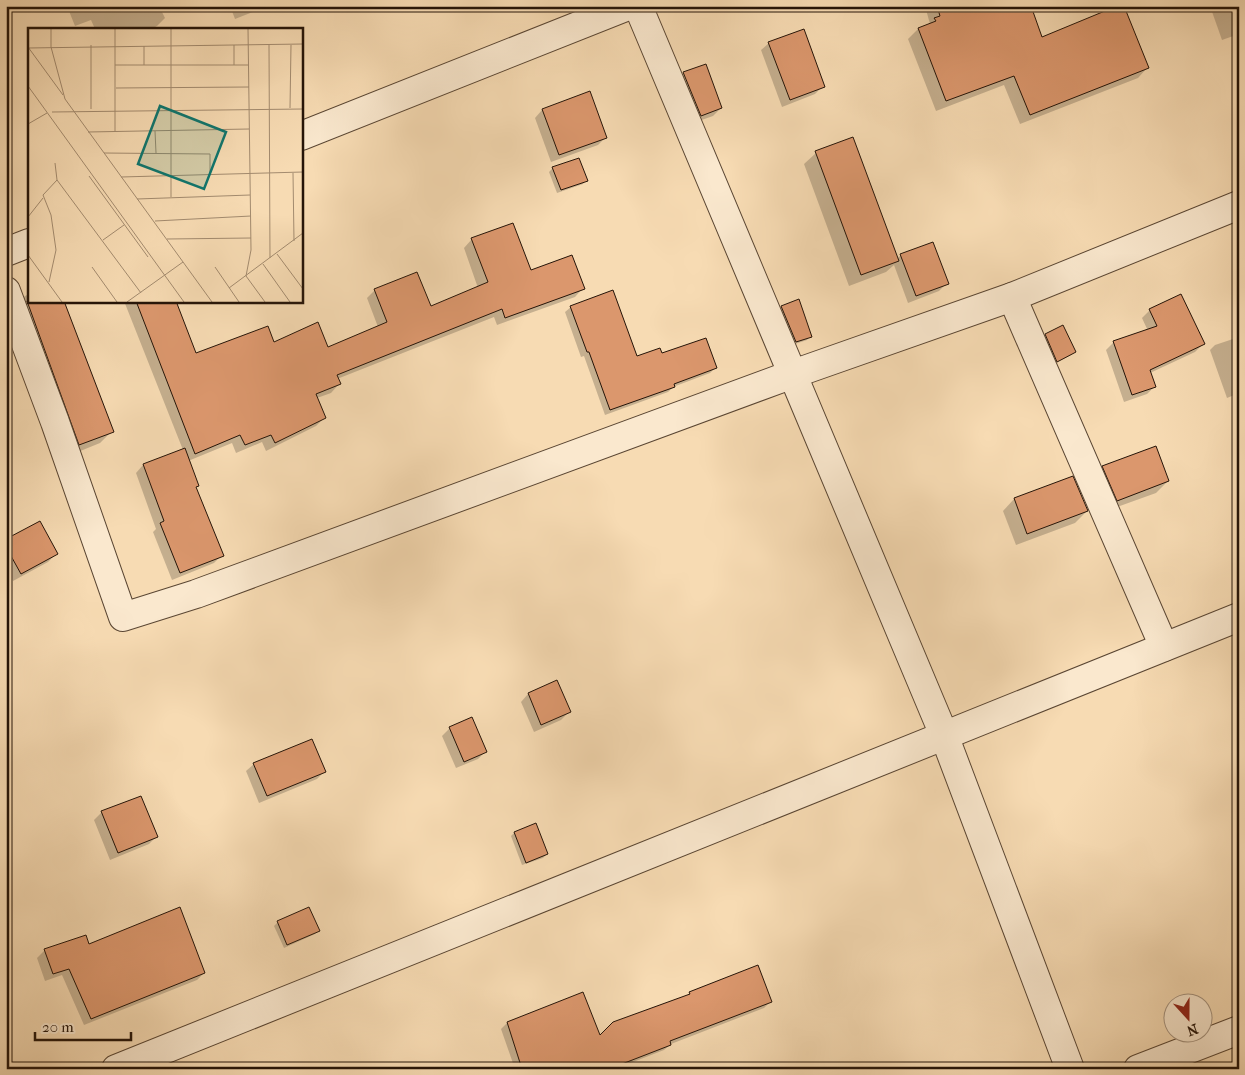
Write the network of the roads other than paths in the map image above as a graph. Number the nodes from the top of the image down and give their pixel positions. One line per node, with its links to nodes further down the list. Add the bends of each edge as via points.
1 (628, 6): 3 (street)
2 (638, 6): 9 (street)
3 (302, 136)
4 (1239, 205): 8 (street)
5 (28, 243): 6 (street)
6 (6, 252)
7 (6, 291): 9 (street, via 123,617 205,590)
8 (1012, 297): 9 (street); 11 (street)
9 (793, 374): 12 (street)
10 (1239, 617): 11 (street)
11 (1164, 647): 12 (street)
12 (944, 736): 14 (street); 15 (street)
13 (1239, 1030): 16 (street)
14 (116, 1069)
15 (1070, 1069)
16 (1138, 1069)

